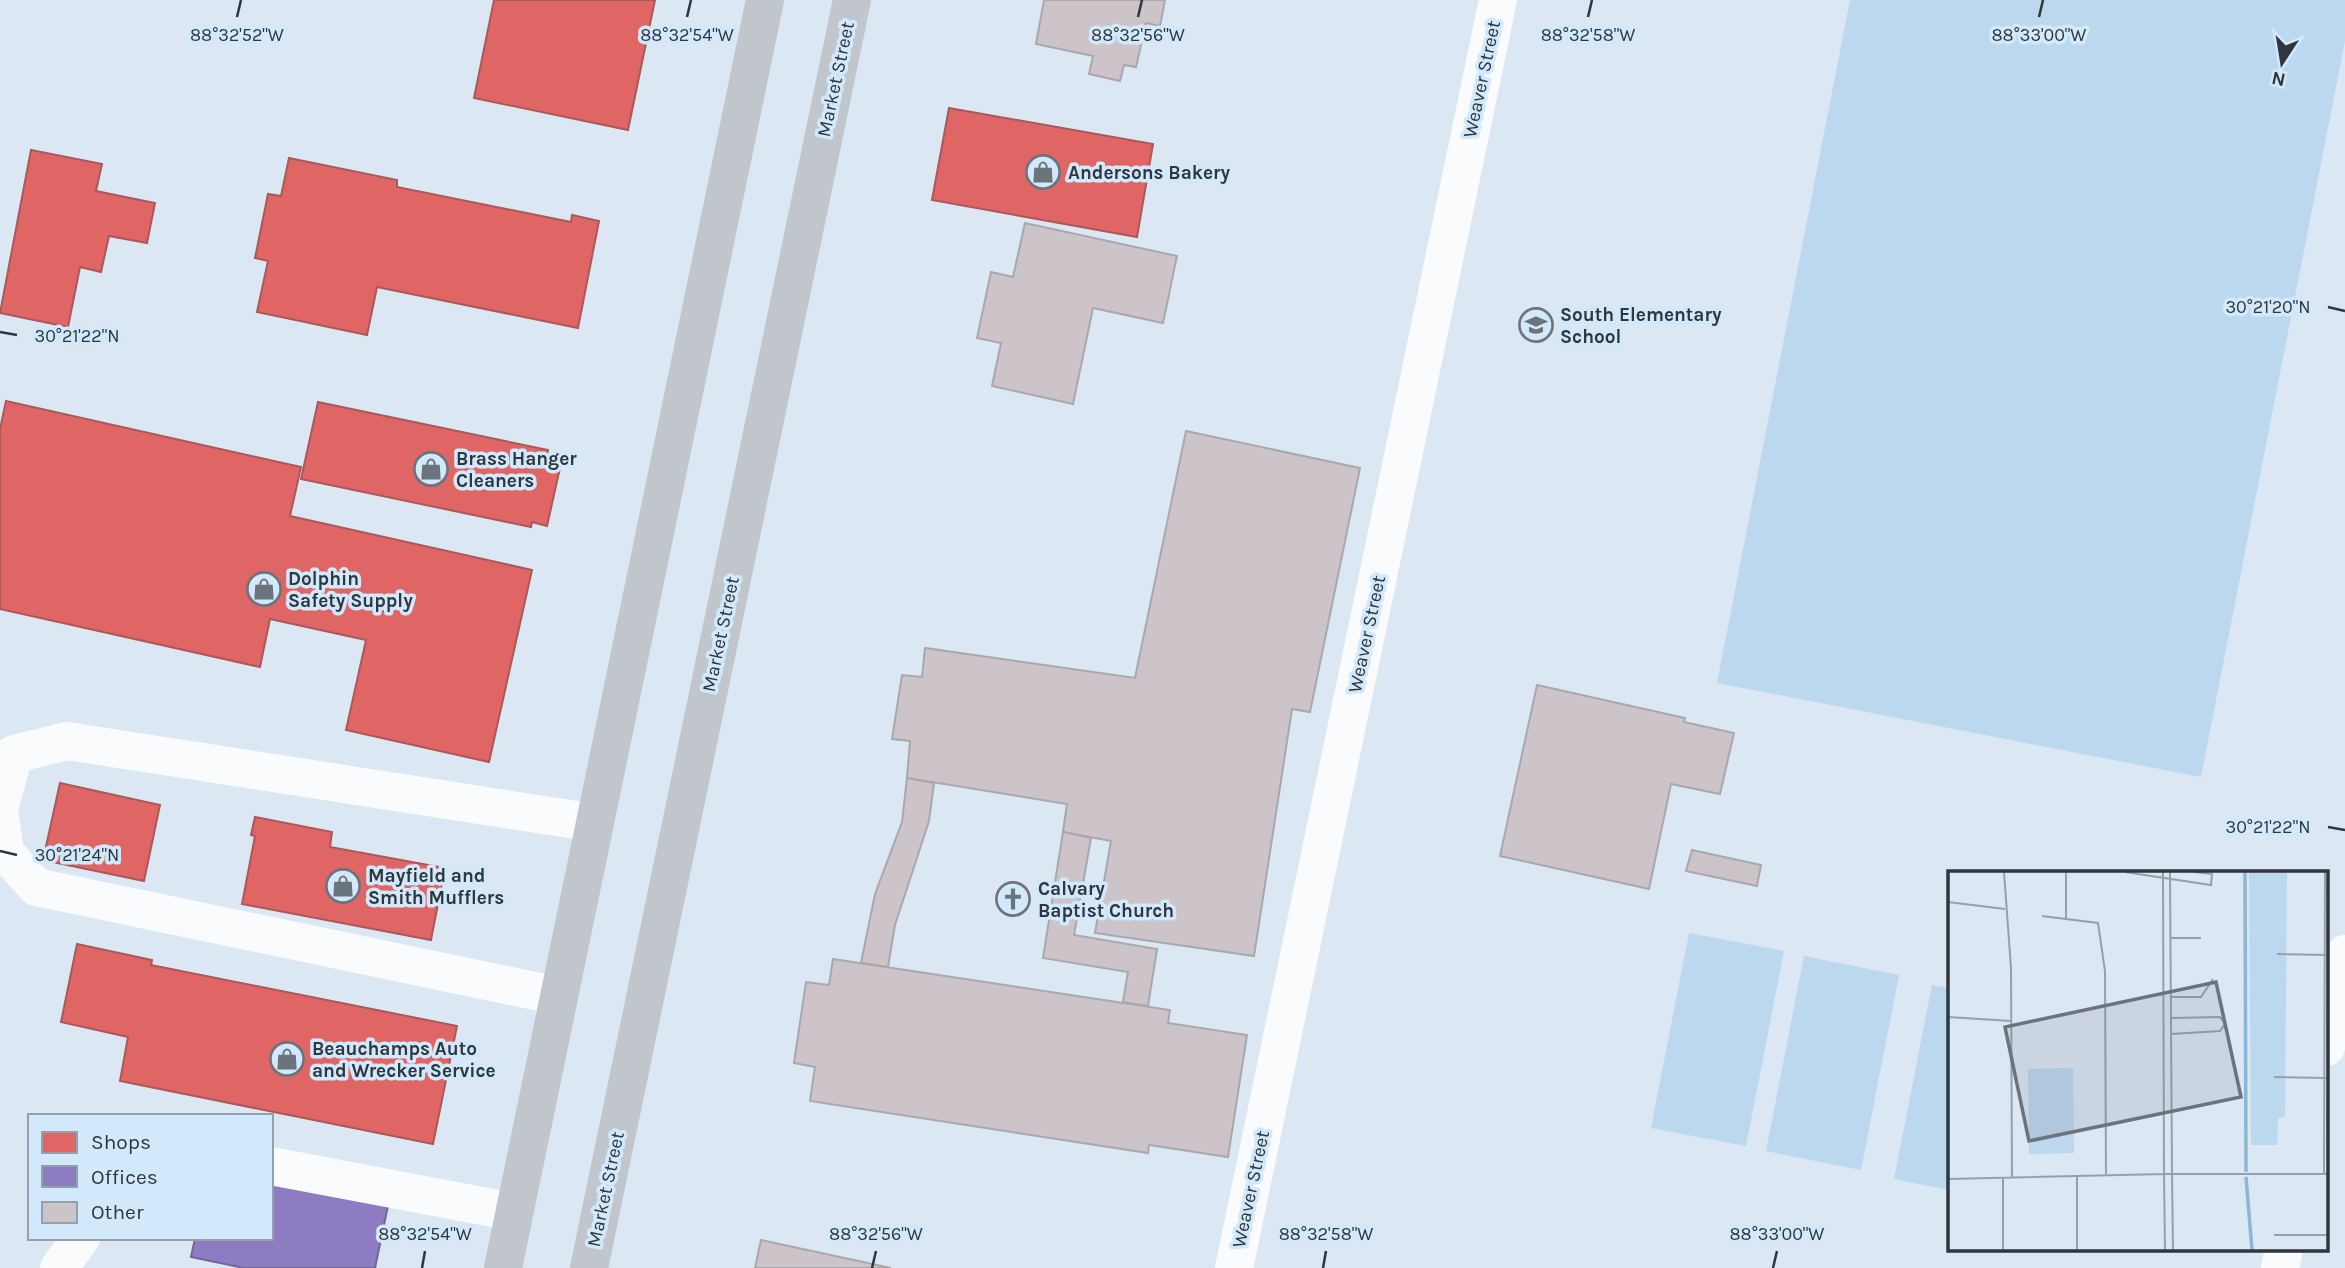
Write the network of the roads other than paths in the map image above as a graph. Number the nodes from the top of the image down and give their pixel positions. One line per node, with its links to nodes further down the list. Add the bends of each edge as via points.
1 (765, 0): 6 (main road)
2 (852, 0): 16 (main road, Market Street)
3 (1498, 0): 17 (street, Weaver Street)
4 (0, 806): 6 (street, via 14,754 67,741)
5 (0, 817): 8 (street, via 5,852 36,887)
6 (595, 823): 8 (main road)
7 (2345, 954): 9 (street)
8 (558, 996): 11 (main road)
9 (2328, 1037)
10 (273, 1166): 11 (street)
11 (514, 1212): 15 (main road)
12 (80, 1240): 14 (street)
13 (2284, 1250): 18 (street)
14 (59, 1268)
15 (503, 1268)
16 (589, 1268)
17 (1234, 1268)
18 (2280, 1268)

